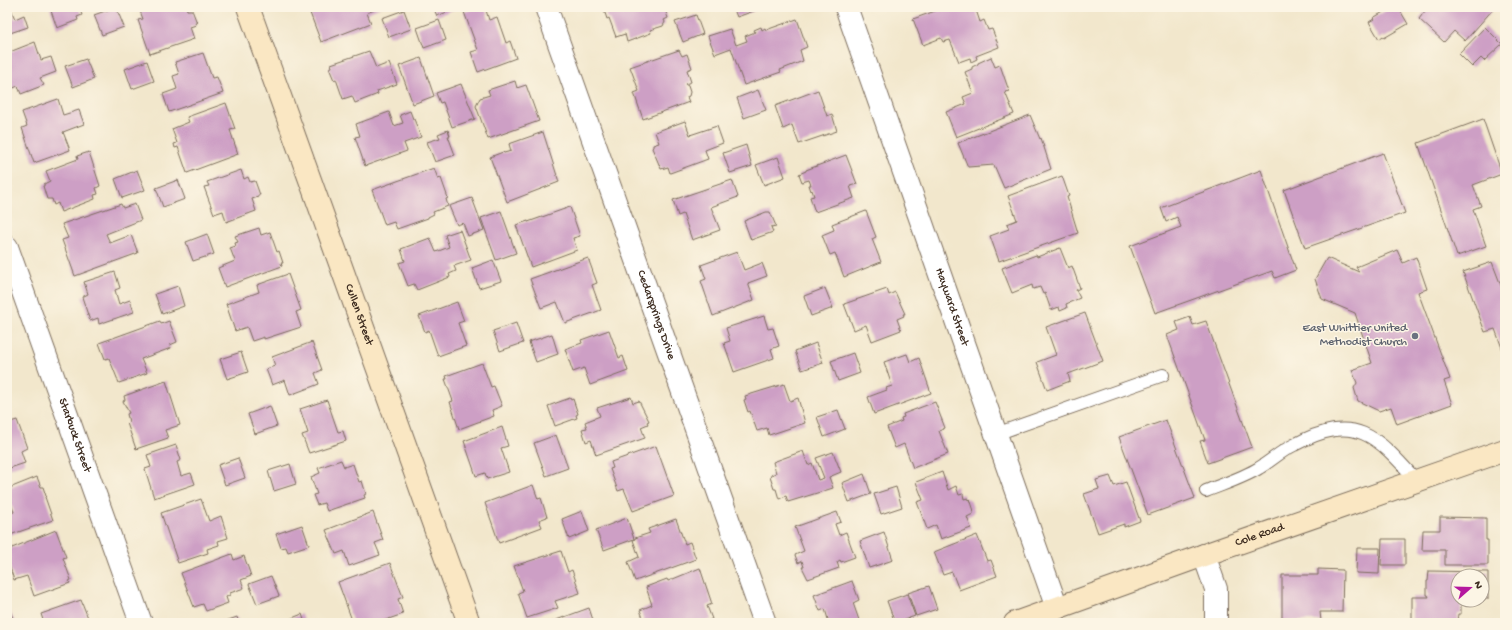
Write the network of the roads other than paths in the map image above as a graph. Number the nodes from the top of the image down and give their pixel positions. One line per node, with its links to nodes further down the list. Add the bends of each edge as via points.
1 (248, 7): 13 (street, Cullen Street)
2 (546, 7): 14 (street, Cedarsprings Drive)
3 (846, 7): 6 (street, Hayward Street)
4 (7, 247): 12 (street, Starbuck Street)
5 (1163, 374): 6 (lane)
6 (996, 434): 11 (street, Hayward Street)
7 (1505, 450): 8 (street, Cole Road)
8 (1417, 481): 9 (lane, via 1391,452 1376,440 1360,432 1345,429 1322,432 1293,445 1257,469); 10 (street, Cole Road)
9 (1206, 491)
10 (1204, 555): 11 (street, Cole Road); 16 (street, via 1216,589)
11 (1057, 608): 15 (street, Cole Road)
12 (141, 623)
13 (468, 623)
14 (765, 623)
15 (1015, 623)
16 (1216, 623)

